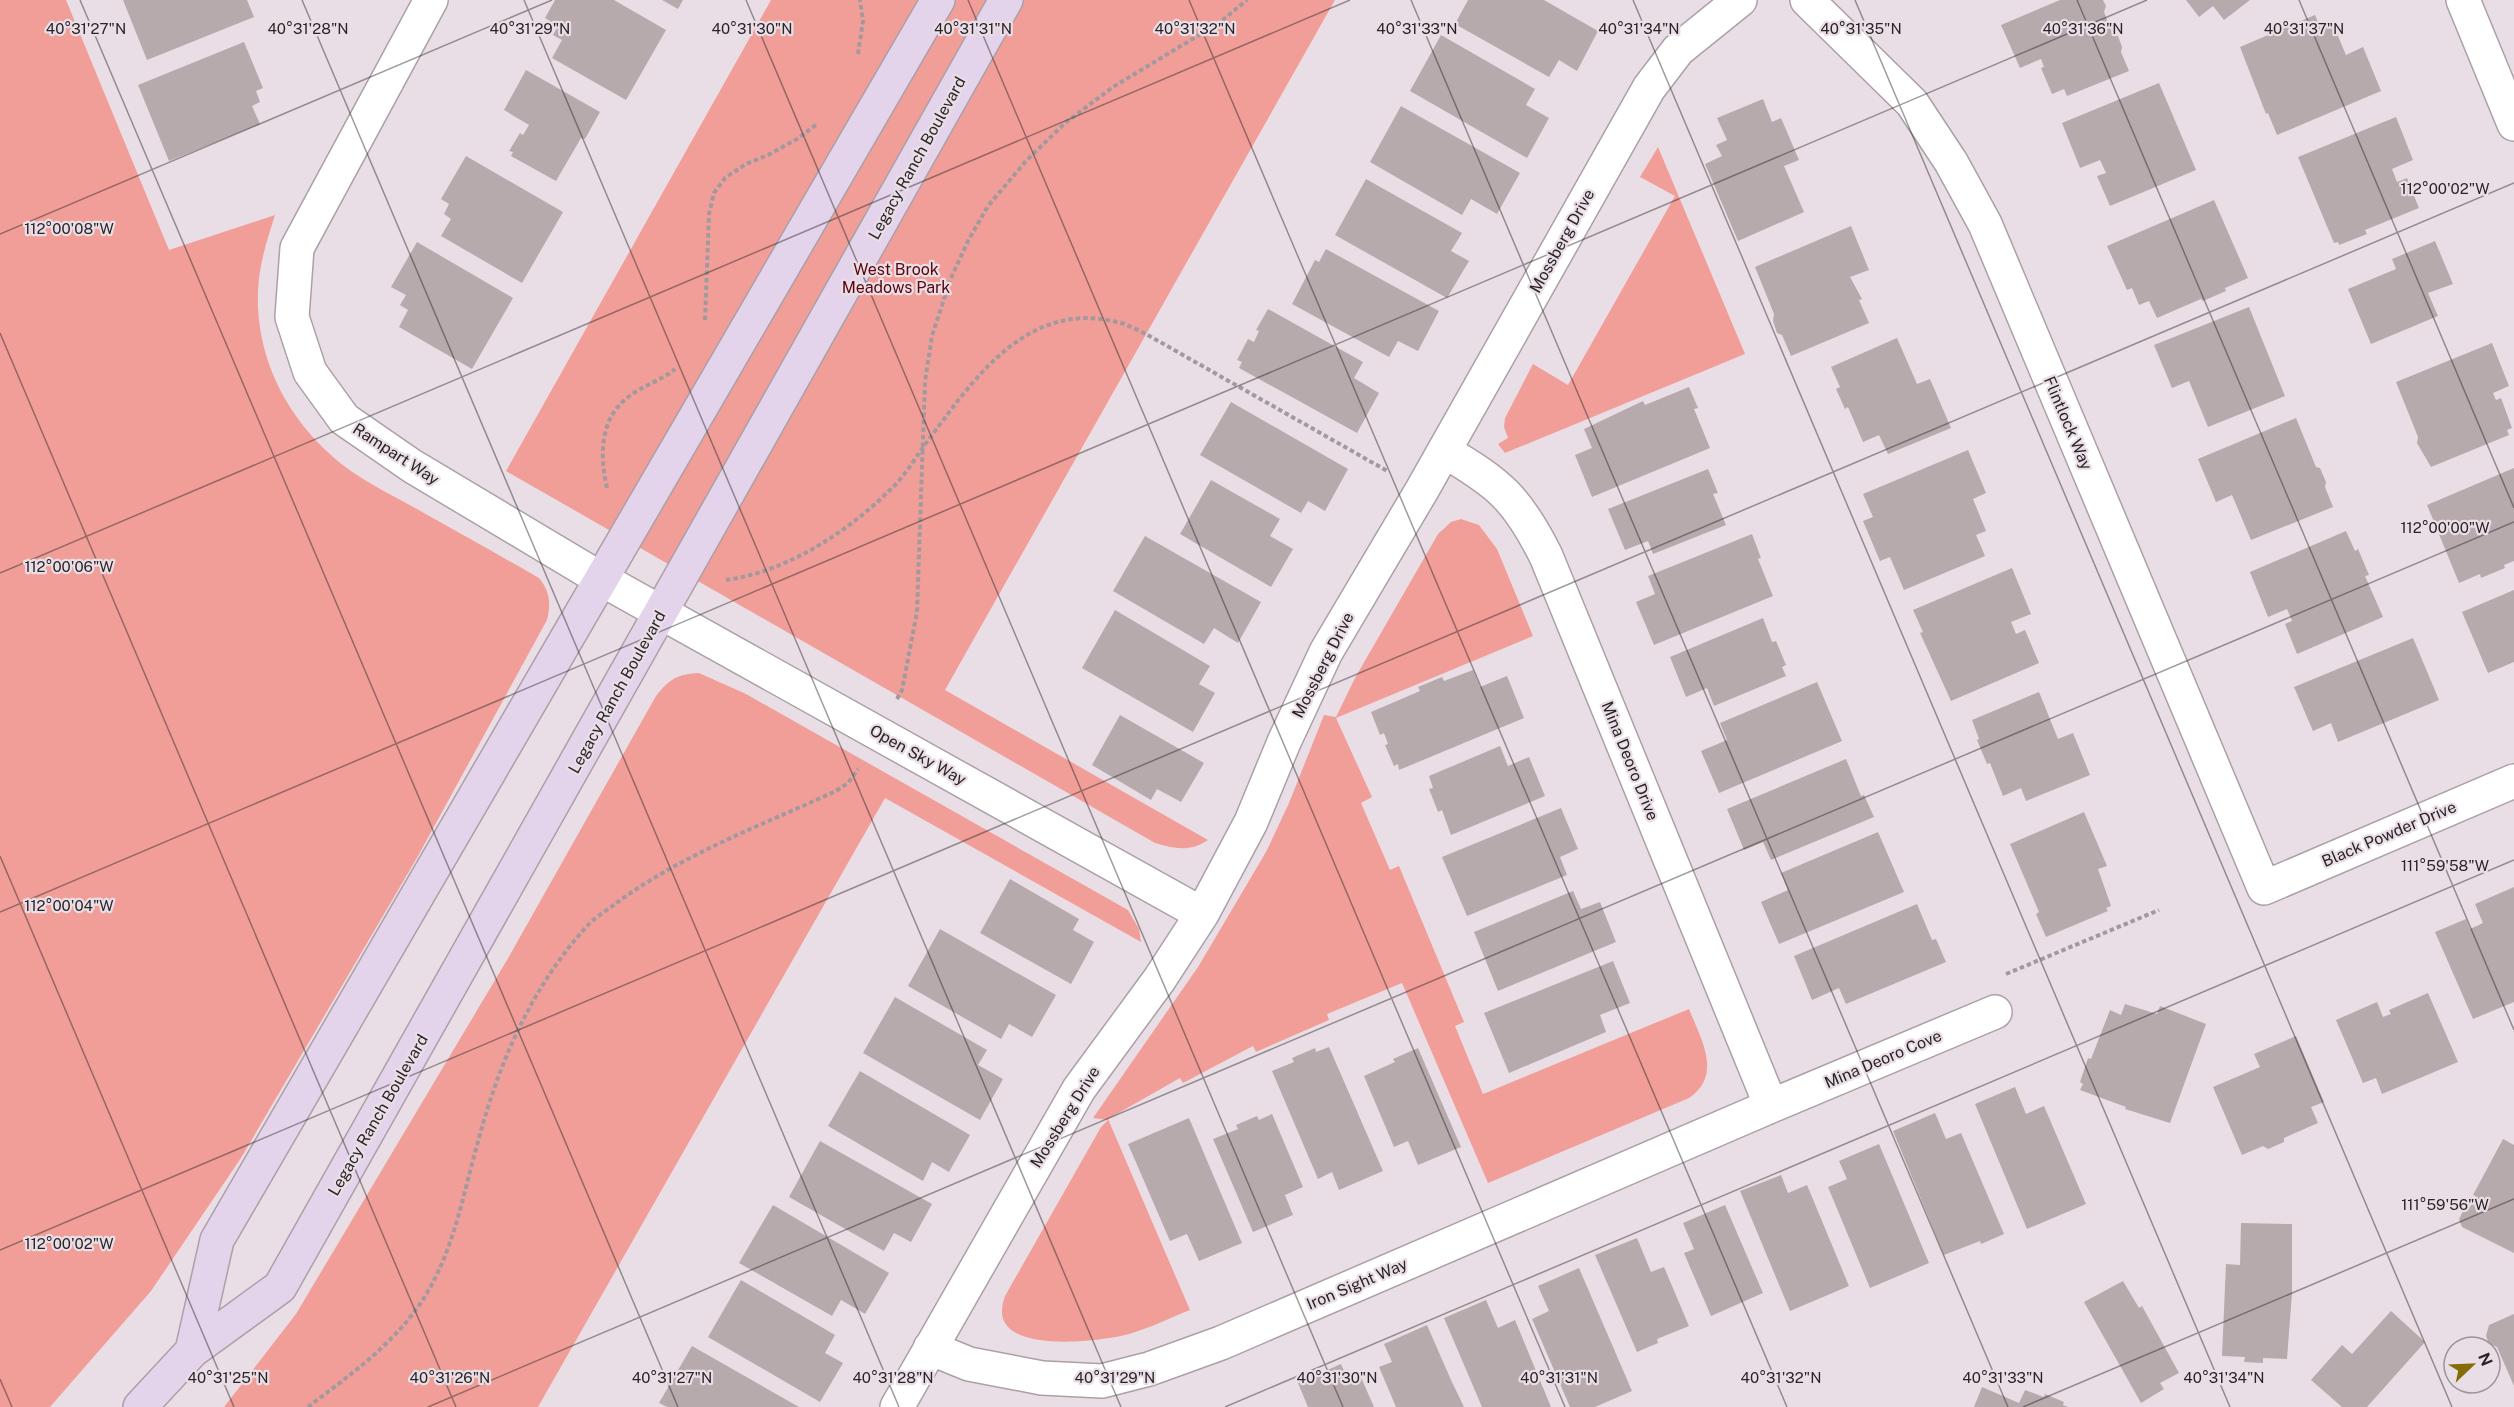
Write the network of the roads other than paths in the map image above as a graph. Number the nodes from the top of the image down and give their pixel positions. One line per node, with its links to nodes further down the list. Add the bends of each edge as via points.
1 (938, 0): 9 (street)
2 (1006, 0): 11 (street, Legacy Ranch Boulevard)
3 (1740, 0): 8 (street, Mossberg Drive, via 1678,50 1649,88)
4 (1807, 0): 13 (street, Flintlock Way, via 1912,103 1985,224)
5 (2463, 0): 7 (street)
6 (426, 2): 9 (street, Rampart Way, via 297,248 292,317 310,372 344,419 412,466)
7 (2514, 124)
8 (1444, 451): 14 (street, Mossberg Drive, via 1326,652 1251,822); 16 (street, Mina Deoro Drive, via 1512,498 1546,556)
9 (601, 579): 10 (street, Rampart Way); 18 (street, via 217,1240)
10 (633, 597): 11 (street, Open Sky Way)
11 (662, 613): 14 (street, Open Sky Way); 18 (street, Legacy Ranch Boulevard, via 280,1287)
12 (2514, 781): 13 (street, Black Powder Drive)
13 (2265, 888)
14 (1202, 914): 17 (street, Mossberg Drive, via 1079,1089)
15 (1995, 1012): 16 (street, Mina Deoro Cove)
16 (1771, 1106): 17 (street, Iron Sight Way, via 1221,1343 1149,1369 1102,1381 1042,1378 969,1365)
17 (930, 1348): 20 (street, Mossberg Drive)
18 (192, 1351): 19 (street, Legacy Ranch Boulevard)
19 (140, 1407)
20 (897, 1407)

